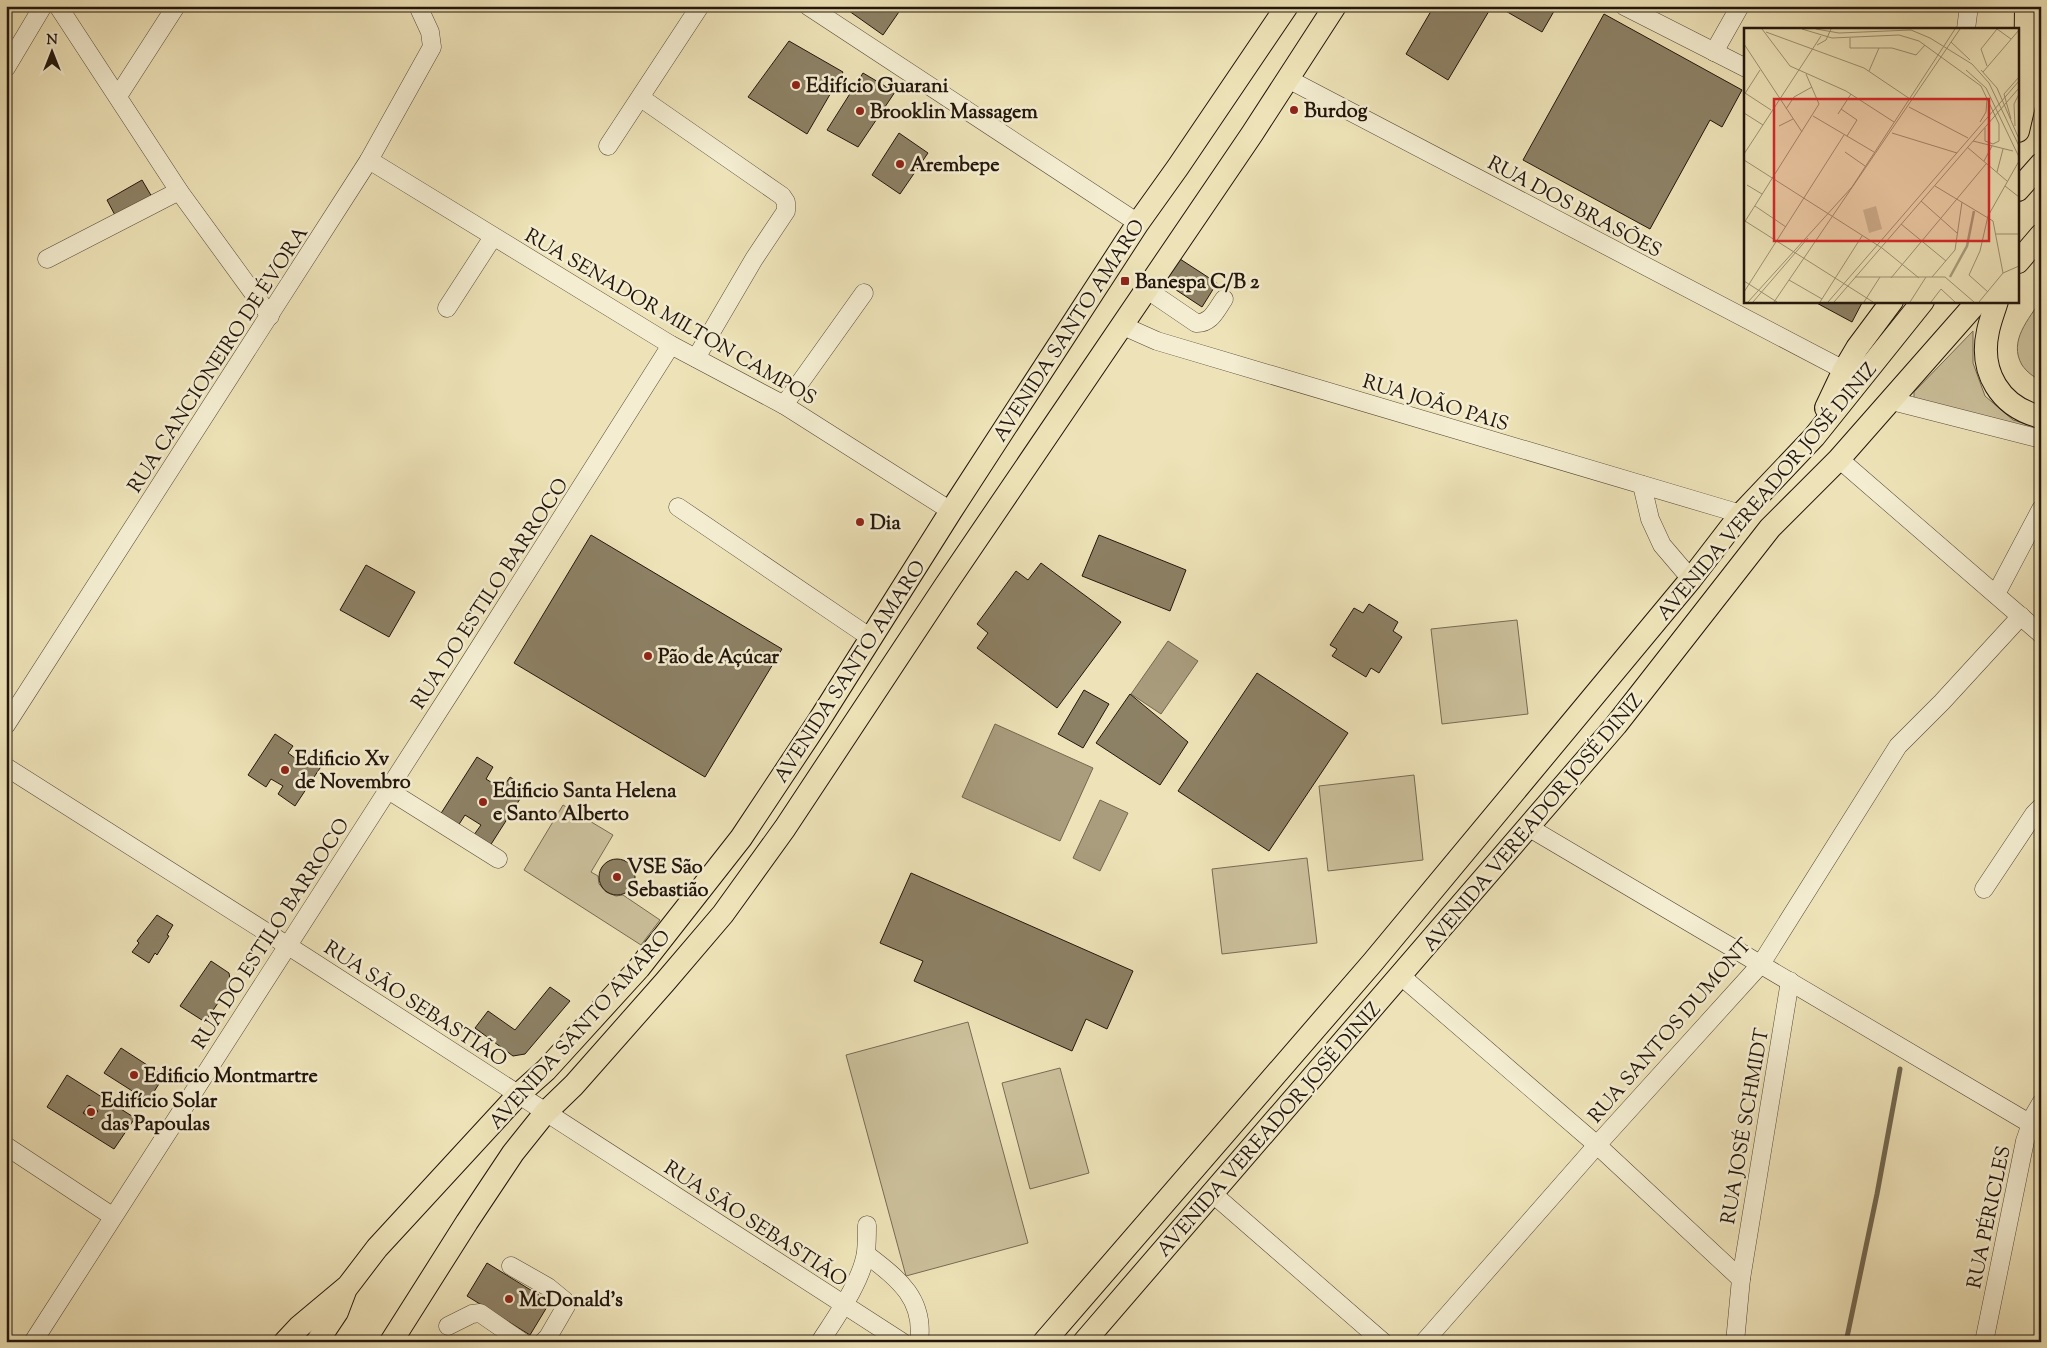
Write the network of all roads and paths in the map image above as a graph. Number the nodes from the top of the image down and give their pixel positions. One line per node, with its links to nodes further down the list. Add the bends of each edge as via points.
1 (43, 6): 16 (street)
2 (58, 6): 18 (street)
3 (176, 6): 18 (street)
4 (418, 6): 22 (street, RUA CANCIONEIRO DE ÉVORA, via 430,32 432,47)
5 (700, 6): 19 (street)
6 (808, 6): 26 (street)
7 (1287, 6): 26 (main road, AVENIDA SANTO AMARO)
8 (1335, 6): 17 (main road, AVENIDA SANTO AMARO)
9 (1624, 6): 14 (street)
10 (1740, 6): 14 (street)
11 (1969, 6): 13 (street)
12 (2026, 6): 20 (main road, via 2025,101)
13 (1966, 28)
14 (1714, 52): 15 (street)
15 (1744, 67)
16 (6, 68)
17 (1288, 79): 31 (main road, AVENIDA SANTO AMARO); 43 (street, RUA DOS BRASÕES)
18 (118, 96): 25 (street)
19 (640, 98): 21 (street); 42 (street, via 782,196 786,202 786,211)
20 (2020, 122)
21 (608, 146)
22 (369, 160): 28 (street, RUA SENADOR MILTON CAMPOS); 39 (street, RUA CANCIONEIRO DE ÉVORA)
23 (2041, 164): 24 (main road)
24 (2020, 188)
25 (179, 190): 29 (street); 39 (street)
26 (1138, 223): 53 (main road, AVENIDA SANTO AMARO)
27 (2041, 235): 30 (main road)
28 (493, 236): 38 (street); 41 (street, RUA SENADOR MILTON CAMPOS)
29 (47, 259)
30 (2020, 260)
31 (1146, 289): 33 (street, via 1196,322 1203,323 1210,320); 40 (main road, AVENIDA SANTO AMARO)
32 (864, 293): 45 (street)
33 (1224, 299)
34 (1891, 302): 43 (main road)
35 (1922, 302): 47 (main road, AVENIDA VEREADOR JOSÉ DINIZ)
36 (1977, 302): 44 (main road, AVENIDA VEREADOR JOSÉ DINIZ)
37 (1997, 302): 46 (main road, via 1988,333 1990,377 2008,401)
38 (447, 308)
39 (270, 316): 60 (street, RUA CANCIONEIRO DE ÉVORA)
40 (1121, 325): 50 (street, RUA JOÃO PAIS, via 1157,341); 73 (main road, AVENIDA SANTO AMARO, via 785,828 723,914)
41 (672, 345): 42 (street, RUA SENADOR MILTON CAMPOS); 62 (street, RUA DO ESTILO BARROCO)
42 (696, 358): 45 (street, RUA SENADOR MILTON CAMPOS)
43 (1844, 370): 47 (main road)
44 (1892, 401): 48 (street); 49 (main road, AVENIDA VEREADOR JOSÉ DINIZ)
45 (784, 405): 53 (street, RUA SENADOR MILTON CAMPOS)
46 (2041, 417)
47 (1814, 437): 54 (main road, AVENIDA VEREADOR JOSÉ DINIZ)
48 (2041, 439)
49 (1839, 459): 56 (street); 64 (main road, AVENIDA VEREADOR JOSÉ DINIZ, via 1770,528 1616,725)
50 (1642, 485): 54 (street, RUA JOÃO PAIS); 55 (street, via 1650,519 1662,545)
51 (678, 507): 59 (street)
52 (2041, 509): 56 (street)
53 (951, 511): 59 (main road, AVENIDA SANTO AMARO)
54 (1741, 514): 55 (main road, AVENIDA VEREADOR JOSÉ DINIZ)
55 (1691, 579): 95 (main road, AVENIDA VEREADOR JOSÉ DINIZ, via 1373,962)
56 (1996, 594): 57 (street)
57 (2021, 616): 58 (street); 68 (street, RUA SANTOS DUMONT, via 1898,746)
58 (2041, 634)
59 (871, 638): 71 (main road, AVENIDA SANTO AMARO, via 741,838 639,968 546,1070)
60 (6, 725)
61 (6, 767): 67 (street, RUA SÃO SEBASTIÃO)
62 (388, 790): 65 (street); 67 (street, RUA DO ESTILO BARROCO)
63 (2041, 807): 66 (street)
64 (1528, 828): 68 (street); 69 (main road, AVENIDA VEREADOR JOSÉ DINIZ)
65 (498, 859)
66 (1984, 889)
67 (288, 946): 71 (street, RUA SÃO SEBASTIÃO); 78 (street, RUA DO ESTILO BARROCO)
68 (1761, 964): 70 (street); 75 (street, RUA SANTOS DUMONT)
69 (1401, 976): 75 (street); 77 (main road, AVENIDA VEREADOR JOSÉ DINIZ)
70 (1790, 981): 74 (street); 82 (street, RUA JOSÉ SCHMIDT)
71 (518, 1095): 73 (street, RUA SÃO SEBASTIÃO); 83 (main road, AVENIDA SANTO AMARO, via 377,1248)
72 (2041, 1103): 74 (street, RUA PÉRICLES)
73 (545, 1113): 84 (street, RUA SÃO SEBASTIÃO); 89 (main road, AVENIDA SANTO AMARO, via 508,1161)
74 (2036, 1127): 100 (street, RUA PÉRICLES, via 2025,1141)
75 (1596, 1145): 82 (street); 98 (street, RUA SANTOS DUMONT)
76 (6, 1146): 78 (street)
77 (1213, 1194): 96 (main road, AVENIDA VEREADOR JOSÉ DINIZ); 97 (street)
78 (112, 1216): 86 (street, RUA DO ESTILO BARROCO)
79 (867, 1225): 80 (street)
80 (866, 1254): 84 (street); 94 (street, via 909,1294 919,1313)
81 (512, 1266): 91 (street, via 565,1301 566,1306)
82 (1741, 1279): 99 (street, RUA JOSÉ SCHMIDT)
83 (348, 1286): 87 (main road, AVENIDA SANTO AMARO); 88 (main road, AVENIDA SANTO AMARO, via 337,1312)
84 (845, 1304): 92 (street); 93 (street, RUA SÃO SEBASTIÃO)
85 (448, 1326): 90 (street, via 480,1313)
86 (32, 1342)
87 (285, 1342)
88 (317, 1342)
89 (391, 1342)
90 (522, 1342)
91 (543, 1342)
92 (820, 1342)
93 (902, 1342)
94 (919, 1342)
95 (1044, 1342)
96 (1084, 1342)
97 (1383, 1342)
98 (1424, 1342)
99 (1735, 1342)
100 (1984, 1342)

